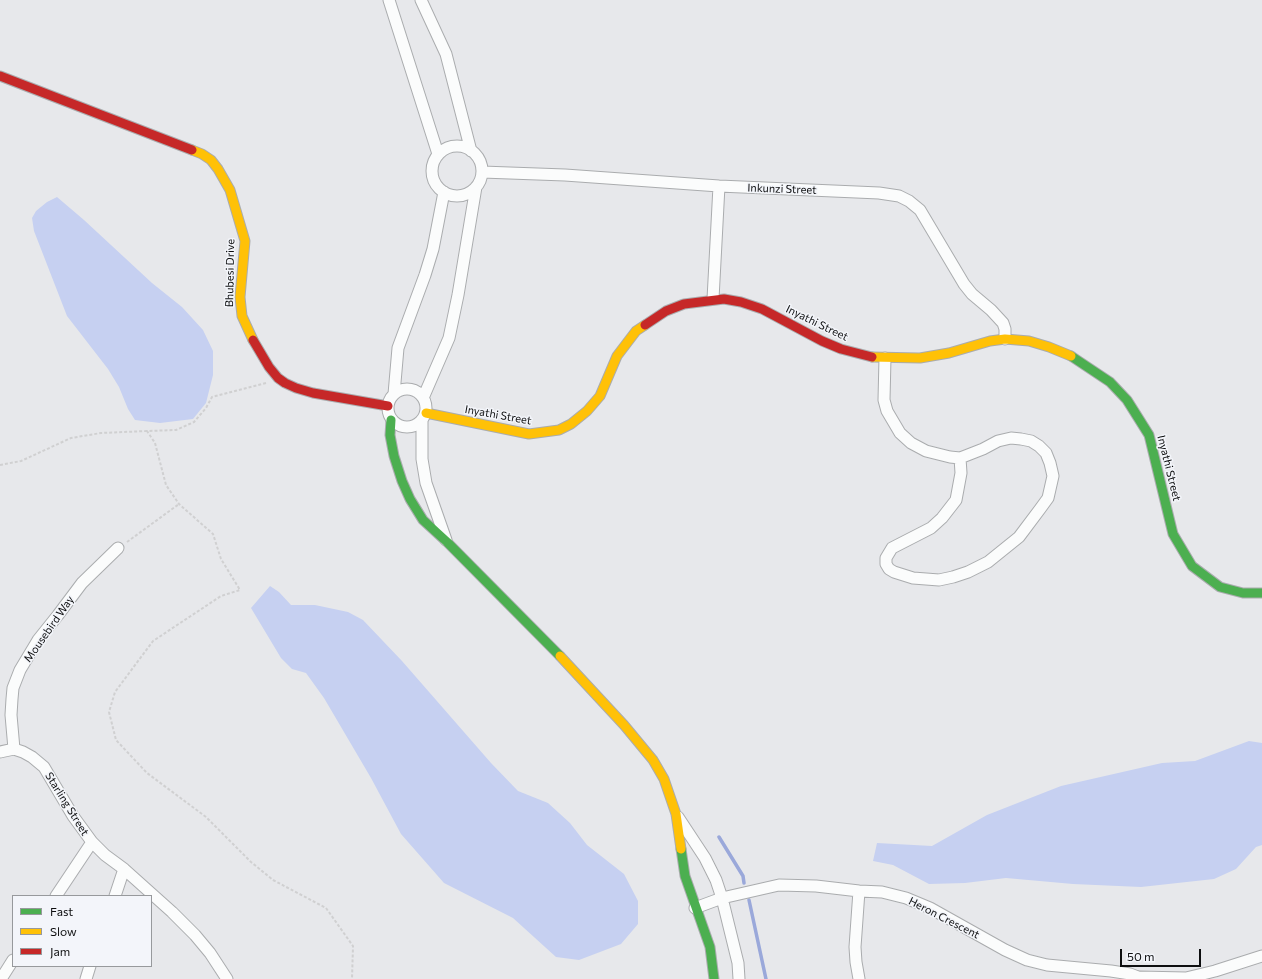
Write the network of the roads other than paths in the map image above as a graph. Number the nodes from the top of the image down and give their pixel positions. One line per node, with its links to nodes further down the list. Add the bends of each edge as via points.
1 (389, 0): 5 (street)
2 (421, 0): 4 (street, via 446,54)
3 (0, 76): 15 (street, Bhubesi Drive, via 202,154 211,160 230,190 245,241 240,296 242,316 255,345 269,367 284,383 314,393)
4 (471, 151): 5 (street, via 458,146); 6 (street, via 479,160)
5 (438, 154): 9 (street, via 434,160 432,174 438,188)
6 (482, 172): 7 (street, Inkunzi Street); 8 (street)
7 (719, 186): 10 (street); 11 (street, Inkunzi Street, via 879,193 899,196 909,201 925,217 964,284 1003,323)
8 (476, 187): 9 (street, via 464,194 450,195); 14 (street, via 449,338)
9 (444, 192): 13 (street, via 433,249 398,348)
10 (713, 300): 12 (street, Inyathi Street, via 741,302 762,309 841,350); 16 (street, Inyathi Street, via 700,300 666,311 636,331 617,356 600,396 588,411 558,430 529,434)
11 (1005, 339): 12 (street, Inyathi Street, via 920,358); 21 (street, Inyathi Street, via 1030,341 1054,349 1071,356 1110,382 1127,400 1149,435 1173,534 1192,566 1220,587 1243,593)
12 (884, 358): 18 (street, via 886,411 900,433 926,451)
13 (394, 394): 14 (street, via 409,389); 15 (street)
14 (423, 398): 16 (street, via 426,405)
15 (388, 406): 17 (street)
16 (424, 417): 17 (street, via 418,424 406,428); 19 (street, via 422,460 426,483)
17 (391, 420): 19 (street, via 390,435 394,456 410,499 423,520)
18 (960, 458): 18 (street, via 1011,438 1031,441 1046,453 1050,463 1052,476 1048,498 1019,537 988,562 968,572 939,580 913,578 889,569 886,558 892,548 931,528 956,500 961,474)
19 (447, 542): 24 (street, via 624,724 653,760 664,779)
20 (118, 548): 22 (street, Mousebird Way, via 78,588 38,640 18,674 13,688 11,715)
21 (1262, 593)
22 (14, 749): 23 (street); 25 (street, Starling Street, via 32,757 44,767)
23 (0, 752)
24 (676, 814): 32 (street, via 705,858); 33 (street, via 685,876)
25 (92, 842): 26 (street, Starling Street, via 104,855); 28 (street)
26 (124, 869): 29 (street); 31 (street, Starling Street)
27 (859, 891): 32 (street, Heron Crescent, via 779,885); 37 (street, Heron Crescent, via 882,892 906,898 930,908 1027,960 1048,965 1111,971); 43 (street, via 855,947)
28 (57, 895)
29 (115, 895)
30 (152, 895): 40 (street, Starling Street, via 195,935)
31 (152, 895)
32 (722, 898): 33 (street, Heron Crescent); 42 (street)
33 (695, 908): 41 (street, via 710,947)
34 (1262, 956): 37 (street, Heron Crescent, via 1186,978)
35 (12, 962): 38 (street)
36 (90, 967): 39 (street)
37 (1141, 978)
38 (1, 979)
39 (86, 979)
40 (226, 979)
41 (714, 979)
42 (740, 979)
43 (859, 979)

